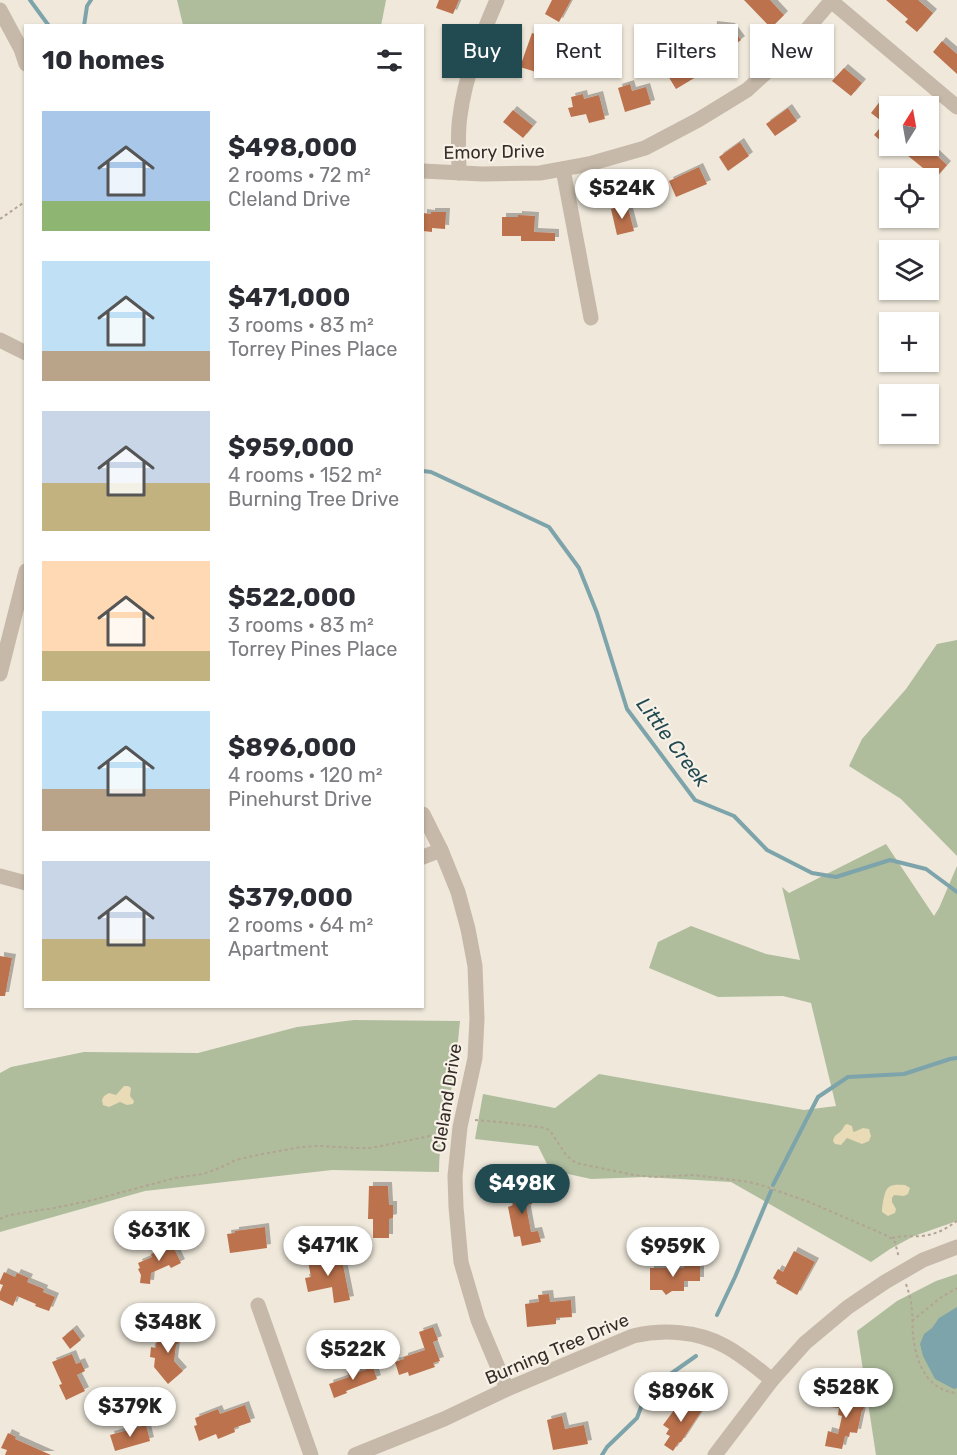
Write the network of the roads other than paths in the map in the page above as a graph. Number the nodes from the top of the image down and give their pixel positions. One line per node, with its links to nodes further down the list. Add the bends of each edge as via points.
1 (497, 0): 8 (street, via 480,38 467,83 460,117)
2 (832, 0): 5 (street); 6 (street, Emory Drive, via 785,55 747,90 645,148)
3 (0, 10): 4 (street)
4 (24, 58)
5 (957, 107)
6 (563, 169): 8 (street, Emory Drive, via 540,173); 9 (street)
7 (424, 171): 8 (street, Emory Drive)
8 (459, 173)
9 (591, 318)
10 (0, 340): 11 (street)
11 (24, 352)
12 (24, 579): 13 (street)
13 (0, 674)
14 (424, 815): 15 (street, Cleland Drive)
15 (441, 850): 16 (street); 22 (street, Cleland Drive, via 458,892 475,966 475,1059 460,1127 455,1176 461,1262 478,1320)
16 (424, 857)
17 (0, 876): 18 (street)
18 (24, 882)
19 (957, 1247): 21 (street, via 923,1260 848,1307 805,1343)
20 (258, 1305): 23 (street)
21 (772, 1380): 22 (street, Burning Tree Drive, via 725,1346 704,1337 650,1332); 25 (street)
22 (507, 1389): 24 (street, Burning Tree Drive)
23 (311, 1455)
24 (355, 1455)
25 (715, 1455)

